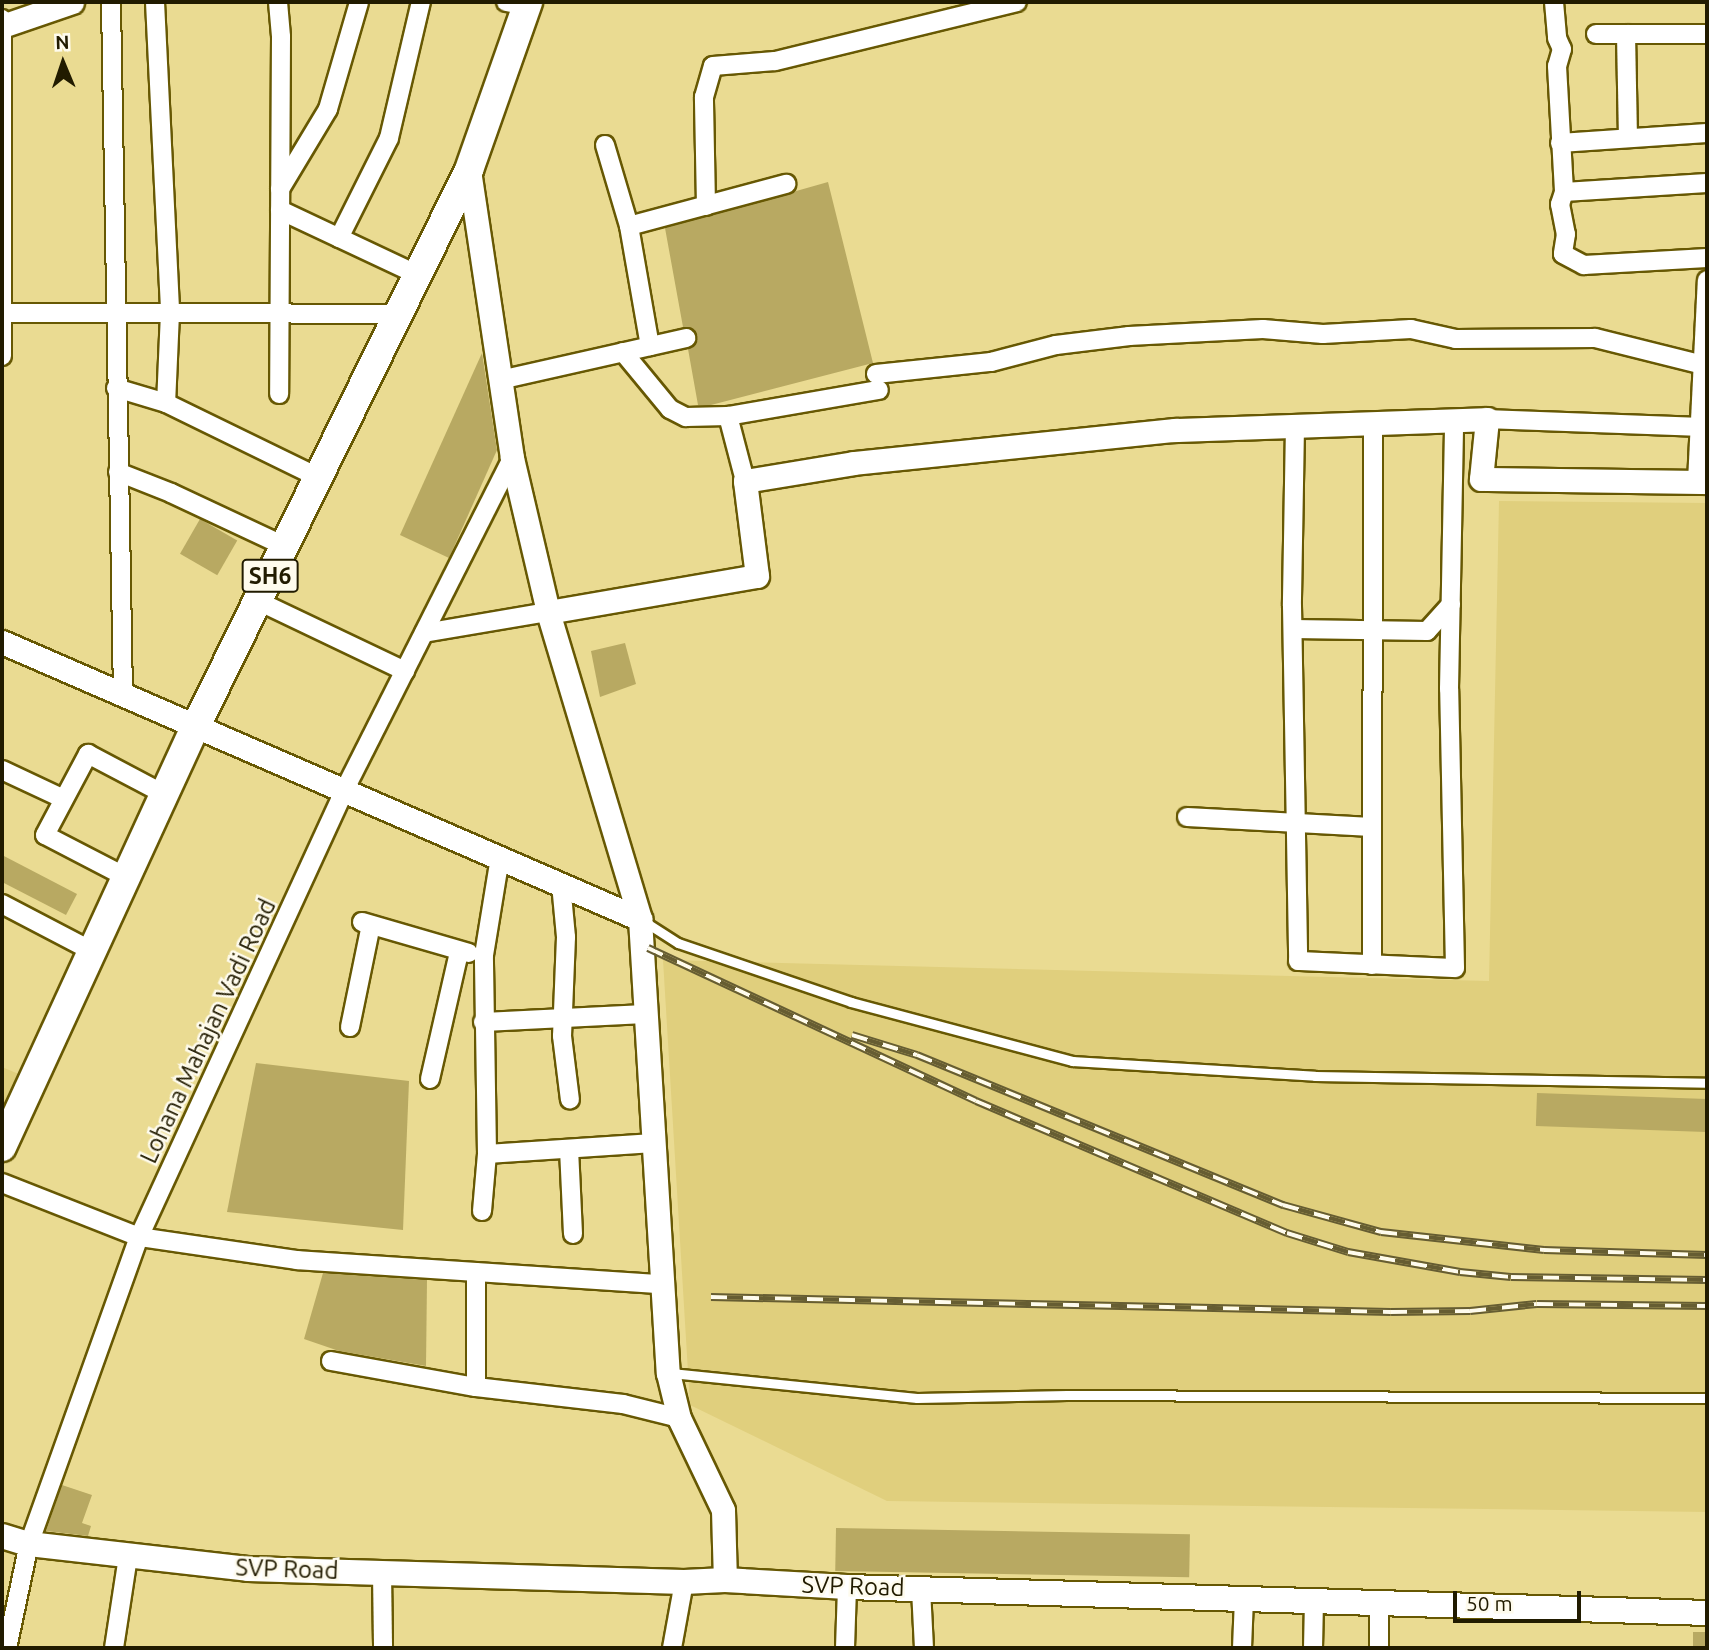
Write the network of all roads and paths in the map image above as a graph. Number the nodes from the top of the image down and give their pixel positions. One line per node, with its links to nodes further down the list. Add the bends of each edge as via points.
1 (72, 2): 10 (street)
2 (111, 2): 31 (street)
3 (155, 2): 32 (street)
4 (278, 2): 21 (street)
5 (359, 2): 21 (street, via 328,109)
6 (421, 2): 26 (street, via 389,138)
7 (1017, 2): 23 (street, via 775,61 713,66 705,97)
8 (1554, 2): 16 (street, via 1562,49 1557,66)
9 (520, 3): 18 (main road, SH6)
10 (2, 24): 30 (street)
11 (1596, 34): 12 (street)
12 (1626, 34): 13 (street); 15 (street)
13 (1707, 34)
14 (1707, 133): 15 (street)
15 (1629, 138): 16 (street)
16 (1560, 143): 22 (street)
17 (605, 145): 25 (street)
18 (469, 170): 28 (main road, SH6); 40 (street)
19 (1707, 183): 22 (street)
20 (786, 184): 23 (street)
21 (280, 190): 24 (street)
22 (1564, 192): 27 (street, via 1560,204 1566,234 1563,254 1584,265)
23 (706, 206): 25 (street)
24 (280, 210): 26 (street); 33 (street)
25 (629, 226): 36 (street)
26 (340, 238): 28 (street)
27 (1707, 258)
28 (418, 275): 34 (main road, SH6)
29 (1707, 280): 39 (street)
30 (2, 313): 31 (street); 38 (street)
31 (114, 313): 32 (street); 41 (street)
32 (170, 313): 33 (street); 43 (street)
33 (279, 314): 34 (street); 42 (street)
34 (398, 314): 52 (main road, SH6)
35 (686, 338): 36 (street)
36 (650, 346): 37 (street)
37 (623, 352): 40 (street); 44 (street, via 670,409 686,417)
38 (2, 356)
39 (1705, 366): 44 (street, via 1595,338 1456,339 1411,329 1323,334 1263,329 1056,345); 49 (street)
40 (500, 380): 50 (street)
41 (116, 388): 43 (street); 51 (street)
42 (279, 394)
43 (166, 403): 52 (street)
44 (729, 416): 53 (street)
45 (1487, 419): 46 (street); 49 (street); 54 (street, via 1481,479)
46 (1454, 420): 47 (street); 57 (street)
47 (1373, 423): 48 (street); 60 (street)
48 (1296, 426): 53 (street, via 1175,430 855,463); 59 (street)
49 (1703, 427): 54 (street)
50 (512, 458): 58 (street); 61 (street, Lohana Mahajan Vadi Road)
51 (118, 472): 55 (street); 64 (street)
52 (318, 477): 55 (main road, SH6)
53 (745, 481): 58 (street, via 757,576)
54 (1702, 482)
55 (284, 546): 56 (main road, SH6)
56 (258, 601): 63 (street); 65 (main road, SH6)
57 (1451, 604): 60 (street, via 1427,631); 81 (street, via 1455,968)
58 (548, 612): 61 (street); 77 (street)
59 (1293, 629): 60 (street); 71 (street)
60 (1373, 629): 72 (street)
61 (424, 633): 63 (street, Lohana Mahajan Vadi Road)
62 (2, 642): 64 (street)
63 (405, 671): 67 (street, Lohana Mahajan Vadi Road)
64 (123, 695): 65 (street)
65 (195, 728): 67 (street); 68 (main road, SH6)
66 (2, 770): 69 (street)
67 (345, 789): 73 (street); 96 (street, Lohana Mahajan Vadi Road)
68 (164, 794): 69 (street, via 88,754); 74 (main road, SH6)
69 (64, 799): 74 (street, via 45,835)
70 (1187, 817): 71 (street, via 1267,823)
71 (1294, 820): 72 (street); 81 (street, via 1298,961)
72 (1372, 827): 81 (street)
73 (500, 857): 75 (street); 80 (street)
74 (126, 877): 78 (main road, SH6)
75 (561, 884): 77 (street); 83 (street)
76 (2, 905): 78 (street)
77 (640, 919): 82 (street); 87 (lane, via 678,943 851,1002 1072,1061 1315,1076)
78 (93, 951): 90 (main road, SH6)
79 (459, 952): 80 (street); 85 (street, via 367,923); 86 (street)
80 (484, 955): 84 (street)
81 (1372, 965)
82 (646, 1014): 83 (street); 89 (street)
83 (565, 1016): 84 (street); 88 (street, via 562,1036)
84 (483, 1022): 92 (street)
85 (350, 1027)
86 (430, 1079)
87 (1707, 1083)
88 (570, 1100)
89 (654, 1143): 91 (street); 98 (street)
90 (2, 1147)
91 (569, 1149): 92 (street); 95 (street)
92 (487, 1154): 94 (street)
93 (2, 1183): 96 (street)
94 (482, 1212)
95 (573, 1234)
96 (139, 1237): 97 (street, via 297,1260); 105 (street, Lohana Mahajan Vadi Road)
97 (476, 1272): 98 (street); 101 (street)
98 (663, 1284): 100 (street)
99 (331, 1361): 101 (street)
100 (668, 1373): 102 (lane, via 917,1398); 103 (street)
101 (476, 1387): 103 (street, via 623,1404)
102 (1707, 1398)
103 (678, 1418): 108 (street, via 723,1510)
104 (2, 1536): 105 (main road, SVP Road)
105 (29, 1544): 106 (main road, SVP Road); 116 (street, Lohana Mahajan Vadi Road)
106 (128, 1556): 107 (main road, SVP Road, via 248,1569); 117 (street)
107 (382, 1573): 109 (main road, SVP Road); 118 (street)
108 (725, 1580): 109 (main road, SVP Road); 110 (main road, SVP Road)
109 (684, 1582): 119 (street)
110 (848, 1587): 111 (main road, SVP Road); 120 (street)
111 (921, 1589): 112 (main road, SVP Road); 121 (street)
112 (1244, 1599): 113 (main road, SVP Road); 122 (street)
113 (1314, 1601): 114 (main road, SVP Road); 123 (street)
114 (1379, 1603): 115 (main road, SVP Road); 124 (street)
115 (1707, 1613)
116 (6, 1648)
117 (114, 1648)
118 (383, 1648)
119 (672, 1648)
120 (845, 1648)
121 (924, 1648)
122 (1242, 1648)
123 (1313, 1648)
124 (1379, 1648)

